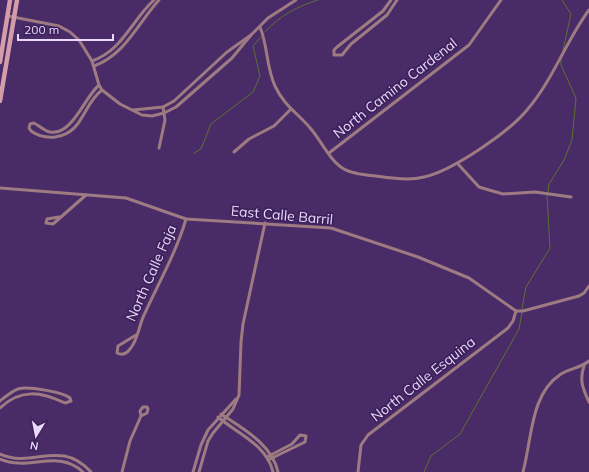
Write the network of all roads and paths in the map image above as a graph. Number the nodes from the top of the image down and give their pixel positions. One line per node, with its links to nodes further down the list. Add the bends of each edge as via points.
1 (10, 0): 10 (main road)
2 (17, 0): 11 (main road)
3 (154, 0): 13 (street, via 143,10)
4 (159, 0): 14 (street)
5 (296, 0): 12 (street, via 268,18)
6 (391, 0): 7 (street, via 383,11 337,47 334,55 342,55 387,15)
7 (397, 0)
8 (501, 0): 28 (street, North Camino Cardenal, via 469,45)
9 (589, 10): 29 (street, via 527,111 514,124)
10 (8, 16): 11 (street); 17 (main road)
11 (14, 18): 16 (street, via 60,26 79,40); 21 (main road)
12 (260, 27): 15 (street); 24 (street, via 275,86)
13 (131, 28): 14 (street); 16 (street, via 112,51)
14 (134, 32): 18 (street, via 115,55)
15 (251, 35): 22 (street, via 227,52 186,92); 25 (street, via 232,58 190,96)
16 (92, 61): 18 (street)
17 (0, 62)
18 (94, 66): 19 (street)
19 (99, 85): 20 (street); 20 (street, via 89,95 68,127 50,132 34,123 30,124 29,128 49,137 67,134 74,130 91,101)
20 (102, 90): 23 (street, via 120,104)
21 (0, 101)
22 (163, 106): 23 (street); 25 (street)
23 (133, 110): 25 (street, via 142,115 152,116)
24 (290, 110): 27 (street, via 274,126 249,139); 28 (street, via 310,128)
25 (164, 113): 26 (street, via 163,131)
26 (158, 148)
27 (234, 152)
28 (329, 153): 29 (street, via 335,163 345,170 394,179 424,177)
29 (458, 164): 32 (street, via 480,186 489,190 503,194 535,192)
30 (0, 188): 31 (street, East Calle Barril)
31 (86, 195): 33 (street); 34 (street, East Calle Barril, via 126,198)
32 (571, 197)
33 (59, 217)
34 (186, 219): 35 (street, East Calle Barril); 38 (street, North Calle Faja, via 174,255)
35 (266, 223): 37 (street, East Calle Barril, via 331,228 418,257 469,278); 41 (street, via 243,324)
36 (589, 286): 37 (street, via 579,296)
37 (516, 311): 65 (street, North Calle Esquina, via 508,328 368,435 361,445)
38 (136, 335): 38 (street, North Calle Faja, via 118,346 117,353 126,353 133,345)
39 (589, 361): 40 (street)
40 (584, 366): 43 (street, via 580,376 582,389); 66 (street, via 561,374 538,400)
41 (238, 398): 45 (street); 48 (street)
42 (0, 401): 44 (street, via 19,389 42,390 70,398 70,401 65,403 50,396 23,394)
43 (589, 402)
44 (0, 408)
45 (221, 414): 47 (street); 48 (street)
46 (141, 416): 60 (street, via 130,441)
47 (218, 417): 49 (street); 61 (street, via 203,438)
48 (226, 417): 49 (street); 51 (street, via 260,442)
49 (223, 421): 54 (street, via 257,445); 62 (street, via 208,441)
50 (0, 454): 52 (street)
51 (272, 456): 51 (street, via 292,444 300,435 306,436 299,446); 54 (street); 64 (street)
52 (24, 459): 53 (street, via 48,455 63,455); 57 (street)
53 (74, 459): 56 (street); 59 (street)
54 (268, 459): 63 (street)
55 (0, 460): 57 (street)
56 (72, 464): 57 (street, via 48,460); 58 (street)
57 (24, 465)
58 (83, 472)
59 (91, 472)
60 (122, 472)
61 (193, 472)
62 (199, 472)
63 (273, 472)
64 (278, 472)
65 (358, 472)
66 (523, 472)

